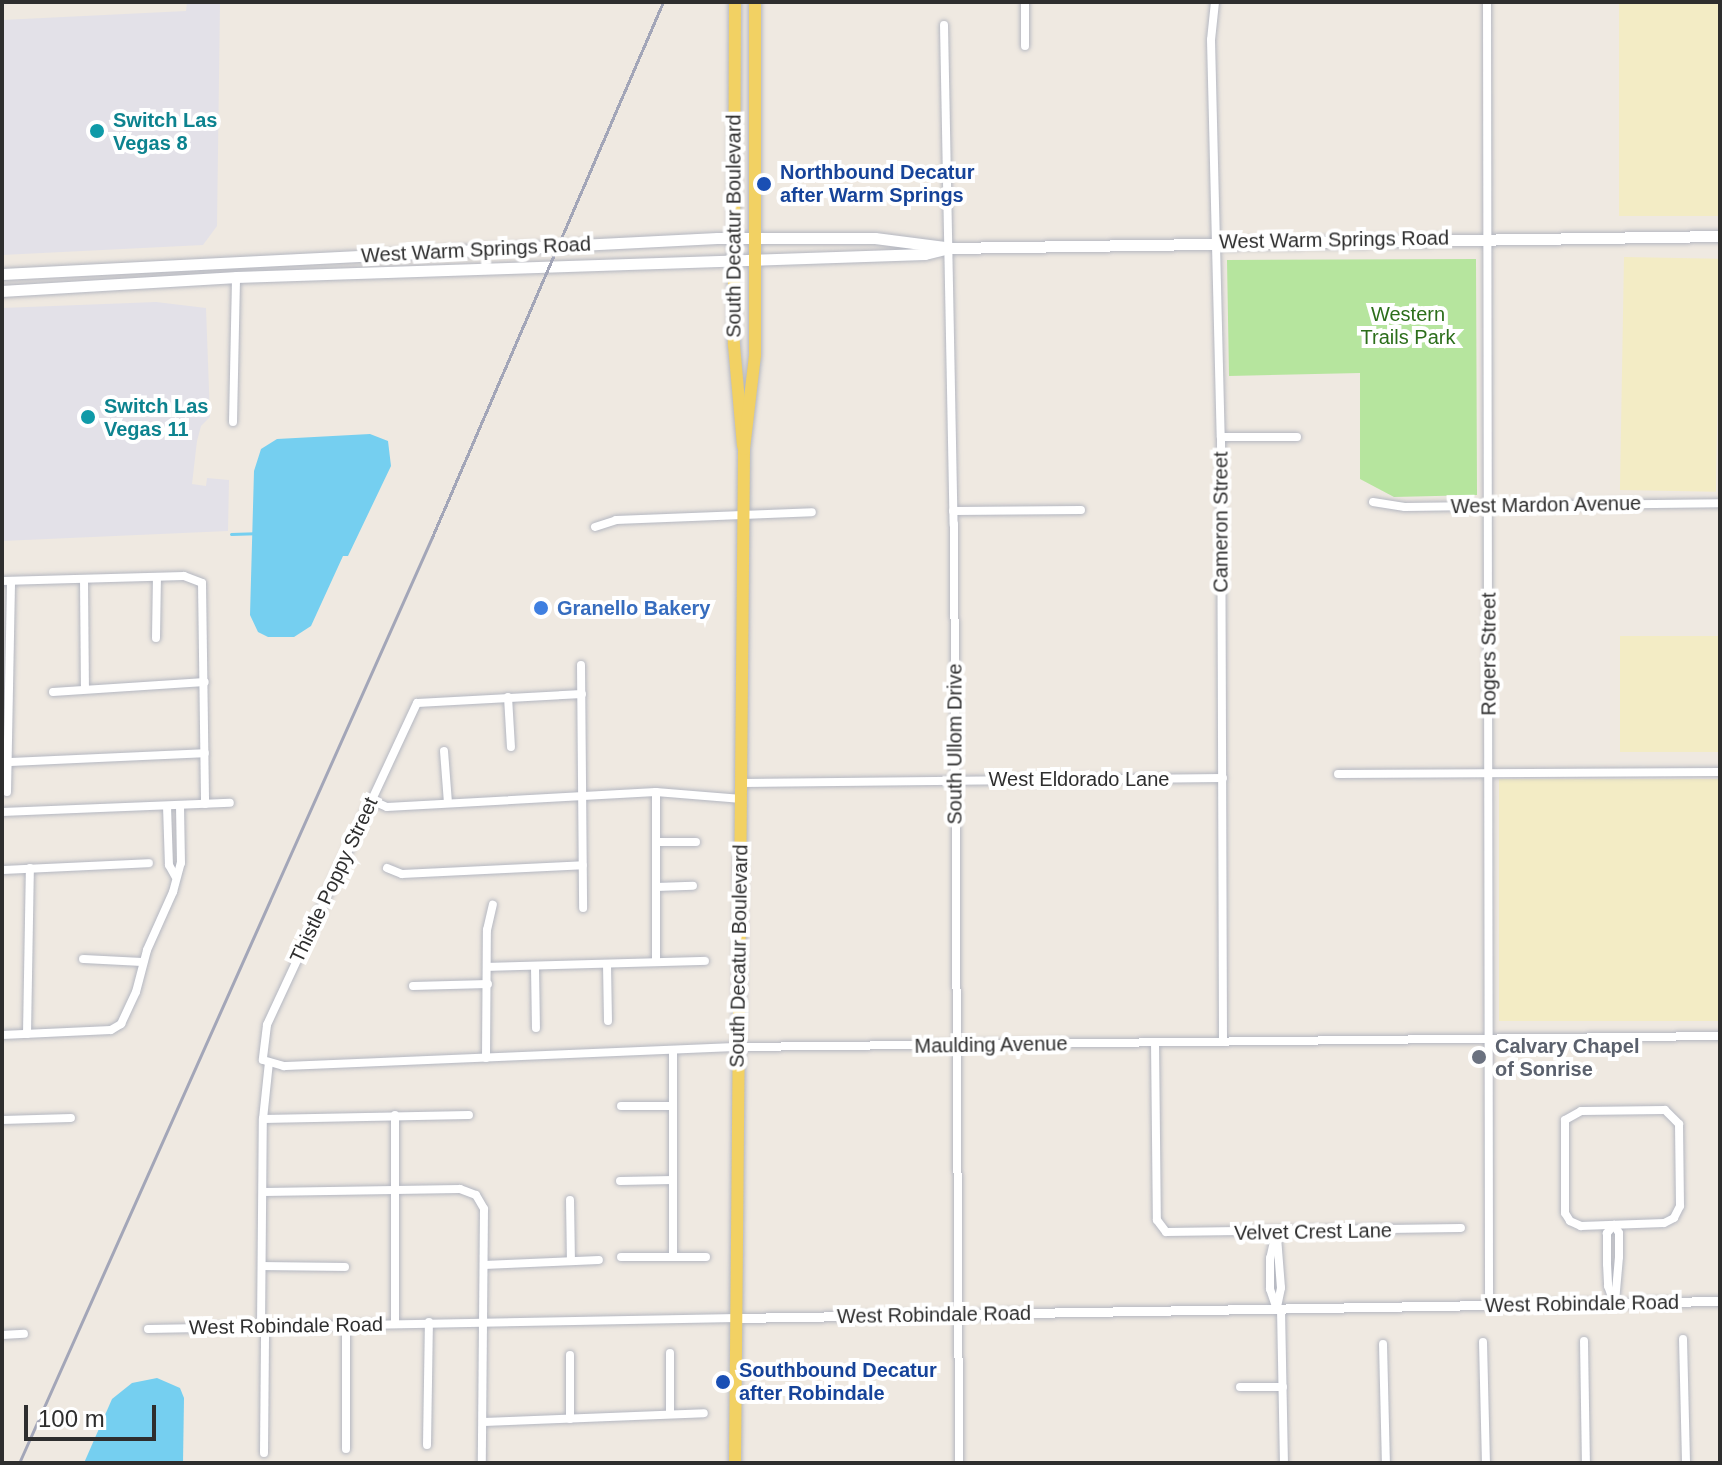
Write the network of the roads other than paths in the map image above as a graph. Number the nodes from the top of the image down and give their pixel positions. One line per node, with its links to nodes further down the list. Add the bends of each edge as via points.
1 (735, 2): 10 (main road, South Decatur Boulevard)
2 (755, 2): 9 (main road, South Decatur Boulevard)
3 (1025, 2): 7 (street)
4 (1215, 2): 12 (street, Cameron Street, via 1211,40)
5 (1487, 2): 11 (street, Rogers Street)
6 (944, 25): 13 (street, South Ullom Drive)
7 (1025, 46)
8 (1720, 236): 11 (main road, West Warm Springs Road)
9 (756, 237): 10 (main road, West Warm Springs Road); 13 (main road, West Warm Springs Road, via 875,238); 14 (main road, South Decatur Boulevard)
10 (733, 238): 15 (main road, South Decatur Boulevard); 16 (main road, West Warm Springs Road)
11 (1488, 238): 12 (main road, West Warm Springs Road); 25 (street, Rogers Street)
12 (1217, 242): 13 (main road, West Warm Springs Road); 20 (street, Cameron Street)
13 (949, 248): 14 (main road, West Warm Springs Road, via 925,254); 27 (street, South Ullom Drive)
14 (756, 259): 15 (main road, West Warm Springs Road); 22 (main road, South Decatur Boulevard, via 754,359)
15 (733, 260): 17 (main road, West Warm Springs Road); 22 (main road, South Decatur Boulevard, via 734,359)
16 (2, 274)
17 (236, 277): 18 (main road, West Warm Springs Road); 19 (street)
18 (2, 291)
19 (233, 422)
20 (1221, 437): 21 (street); 48 (street, Cameron Street)
21 (1297, 437)
22 (744, 449): 29 (main road, South Decatur Boulevard)
23 (1373, 502): 25 (street, West Mardon Avenue)
24 (1720, 503): 25 (street, West Mardon Avenue)
25 (1489, 506): 46 (street, Rogers Street)
26 (1081, 510): 27 (street)
27 (953, 511): 49 (street, South Ullom Drive)
28 (812, 512): 29 (street)
29 (744, 513): 30 (street, via 616,520); 50 (main road, South Decatur Boulevard)
30 (595, 527)
31 (157, 577): 32 (street); 34 (street); 36 (street, via 194,577 202,583)
32 (84, 580): 33 (street); 37 (street)
33 (7, 581): 44 (street)
34 (156, 638)
35 (581, 665): 39 (street)
36 (205, 682): 37 (street); 43 (street)
37 (85, 689): 38 (street)
38 (53, 692)
39 (582, 694): 40 (street); 53 (street)
40 (508, 697): 41 (street); 55 (street, Thistle Poppy Street, via 417,703)
41 (511, 747)
42 (444, 751): 57 (street)
43 (205, 753): 44 (street); 58 (street)
44 (9, 762): 51 (street)
45 (1720, 772): 46 (street)
46 (1490, 773): 47 (street); 88 (street, Rogers Street)
47 (1338, 774)
48 (1223, 778): 49 (street, West Eldorado Lane); 90 (street, Cameron Street)
49 (956, 779): 50 (street, West Eldorado Lane); 91 (street, South Ullom Drive)
50 (742, 783): 54 (main road, South Decatur Boulevard)
51 (7, 792)
52 (656, 792): 53 (street); 54 (street); 62 (street)
53 (583, 797): 57 (street); 65 (street)
54 (742, 799): 92 (main road, South Decatur Boulevard)
55 (371, 800): 57 (street, via 387,807); 95 (street, Thistle Poppy Street, via 267,1025)
56 (230, 803): 58 (street)
57 (448, 803)
58 (205, 804): 59 (street)
59 (180, 805): 60 (street); 69 (street, via 181,863)
60 (167, 806): 61 (street); 69 (street, via 169,865)
61 (2, 812)
62 (656, 842): 63 (street); 71 (street)
63 (696, 842)
64 (149, 863): 66 (street)
65 (583, 865): 67 (street, via 402,874); 73 (street)
66 (30, 868): 68 (street); 85 (street)
67 (387, 868)
68 (2, 870)
69 (175, 876): 76 (street)
70 (693, 886): 71 (street)
71 (656, 887): 77 (street)
72 (493, 905): 79 (street)
73 (583, 908)
74 (83, 959): 76 (street)
75 (705, 961): 77 (street)
76 (143, 962): 85 (street, via 136,992 117,1027)
77 (656, 962): 78 (street)
78 (607, 964): 80 (street); 83 (street)
79 (488, 967): 80 (street); 81 (street)
80 (535, 967): 84 (street)
81 (488, 984): 82 (street); 94 (street)
82 (413, 986)
83 (608, 1021)
84 (536, 1028)
85 (27, 1034): 86 (street)
86 (2, 1035)
87 (1720, 1036): 88 (street, Maulding Avenue)
88 (1489, 1039): 90 (street, Maulding Avenue); 121 (street, Rogers Street)
89 (1155, 1042): 90 (street, Maulding Avenue); 91 (street, Maulding Avenue); 110 (street, Velvet Crest Lane, via 1157,1220 1166,1232)
90 (1223, 1042)
91 (958, 1046): 92 (street, Maulding Avenue); 123 (street, South Ullom Drive)
92 (737, 1047): 93 (street, Maulding Avenue); 124 (main road, South Decatur Boulevard)
93 (673, 1050): 94 (street, Maulding Avenue); 97 (street)
94 (486, 1058): 95 (street, Maulding Avenue, via 284,1066)
95 (266, 1061): 101 (street, Thistle Poppy Street)
96 (621, 1106): 97 (street)
97 (673, 1106): 103 (street)
98 (395, 1115): 99 (street); 101 (street); 105 (street)
99 (469, 1115)
100 (71, 1118): 102 (street)
101 (263, 1119): 106 (street, Thistle Poppy Street)
102 (2, 1120)
103 (673, 1180): 104 (street); 111 (street)
104 (620, 1181)
105 (395, 1189): 106 (street); 116 (street, via 460,1189 476,1195 484,1209); 127 (street)
106 (264, 1192): 117 (street, Thistle Poppy Street)
107 (570, 1200): 115 (street)
108 (1614, 1225): 108 (street, via 1664,1223 1680,1206 1679,1124 1665,1110 1581,1111 1565,1120 1565,1213 1581,1226); 120 (street, via 1607,1233 1607,1264)
109 (1461, 1228): 110 (street, Velvet Crest Lane)
110 (1276, 1233): 122 (street)
111 (673, 1256): 112 (street); 113 (street)
112 (621, 1257)
113 (706, 1257)
114 (599, 1260): 115 (street)
115 (571, 1261): 116 (street)
116 (484, 1265): 125 (street)
117 (263, 1266): 118 (street); 129 (street, Thistle Poppy Street)
118 (345, 1267)
119 (1720, 1301): 120 (street, West Robindale Road)
120 (1615, 1304): 121 (street, West Robindale Road)
121 (1489, 1306): 122 (street, West Robindale Road)
122 (1279, 1309): 123 (street, West Robindale Road); 140 (street)
123 (957, 1315): 124 (street, West Robindale Road); 150 (street, South Ullom Drive)
124 (737, 1318): 125 (street, West Robindale Road); 149 (main road, South Decatur Boulevard)
125 (486, 1320): 126 (street, West Robindale Road); 144 (street)
126 (429, 1322): 127 (street, West Robindale Road); 145 (street)
127 (395, 1323): 128 (street, West Robindale Road)
128 (346, 1325): 129 (street, West Robindale Road); 146 (street)
129 (263, 1328): 130 (street, West Robindale Road); 147 (street, Thistle Poppy Street)
130 (148, 1329)
131 (24, 1334): 132 (street)
132 (2, 1335)
133 (1683, 1339): 155 (street)
134 (1584, 1341): 154 (street)
135 (1483, 1342): 153 (street)
136 (1383, 1344): 152 (street)
137 (670, 1353): 142 (street)
138 (570, 1355): 143 (street)
139 (1240, 1387): 140 (street)
140 (1283, 1387): 151 (street)
141 (704, 1413): 142 (street)
142 (670, 1414): 143 (street)
143 (570, 1419): 144 (street)
144 (484, 1422): 148 (street)
145 (427, 1445)
146 (346, 1449)
147 (264, 1453)
148 (482, 1463)
149 (735, 1463)
150 (959, 1463)
151 (1284, 1463)
152 (1386, 1463)
153 (1486, 1463)
154 (1586, 1463)
155 (1686, 1463)

